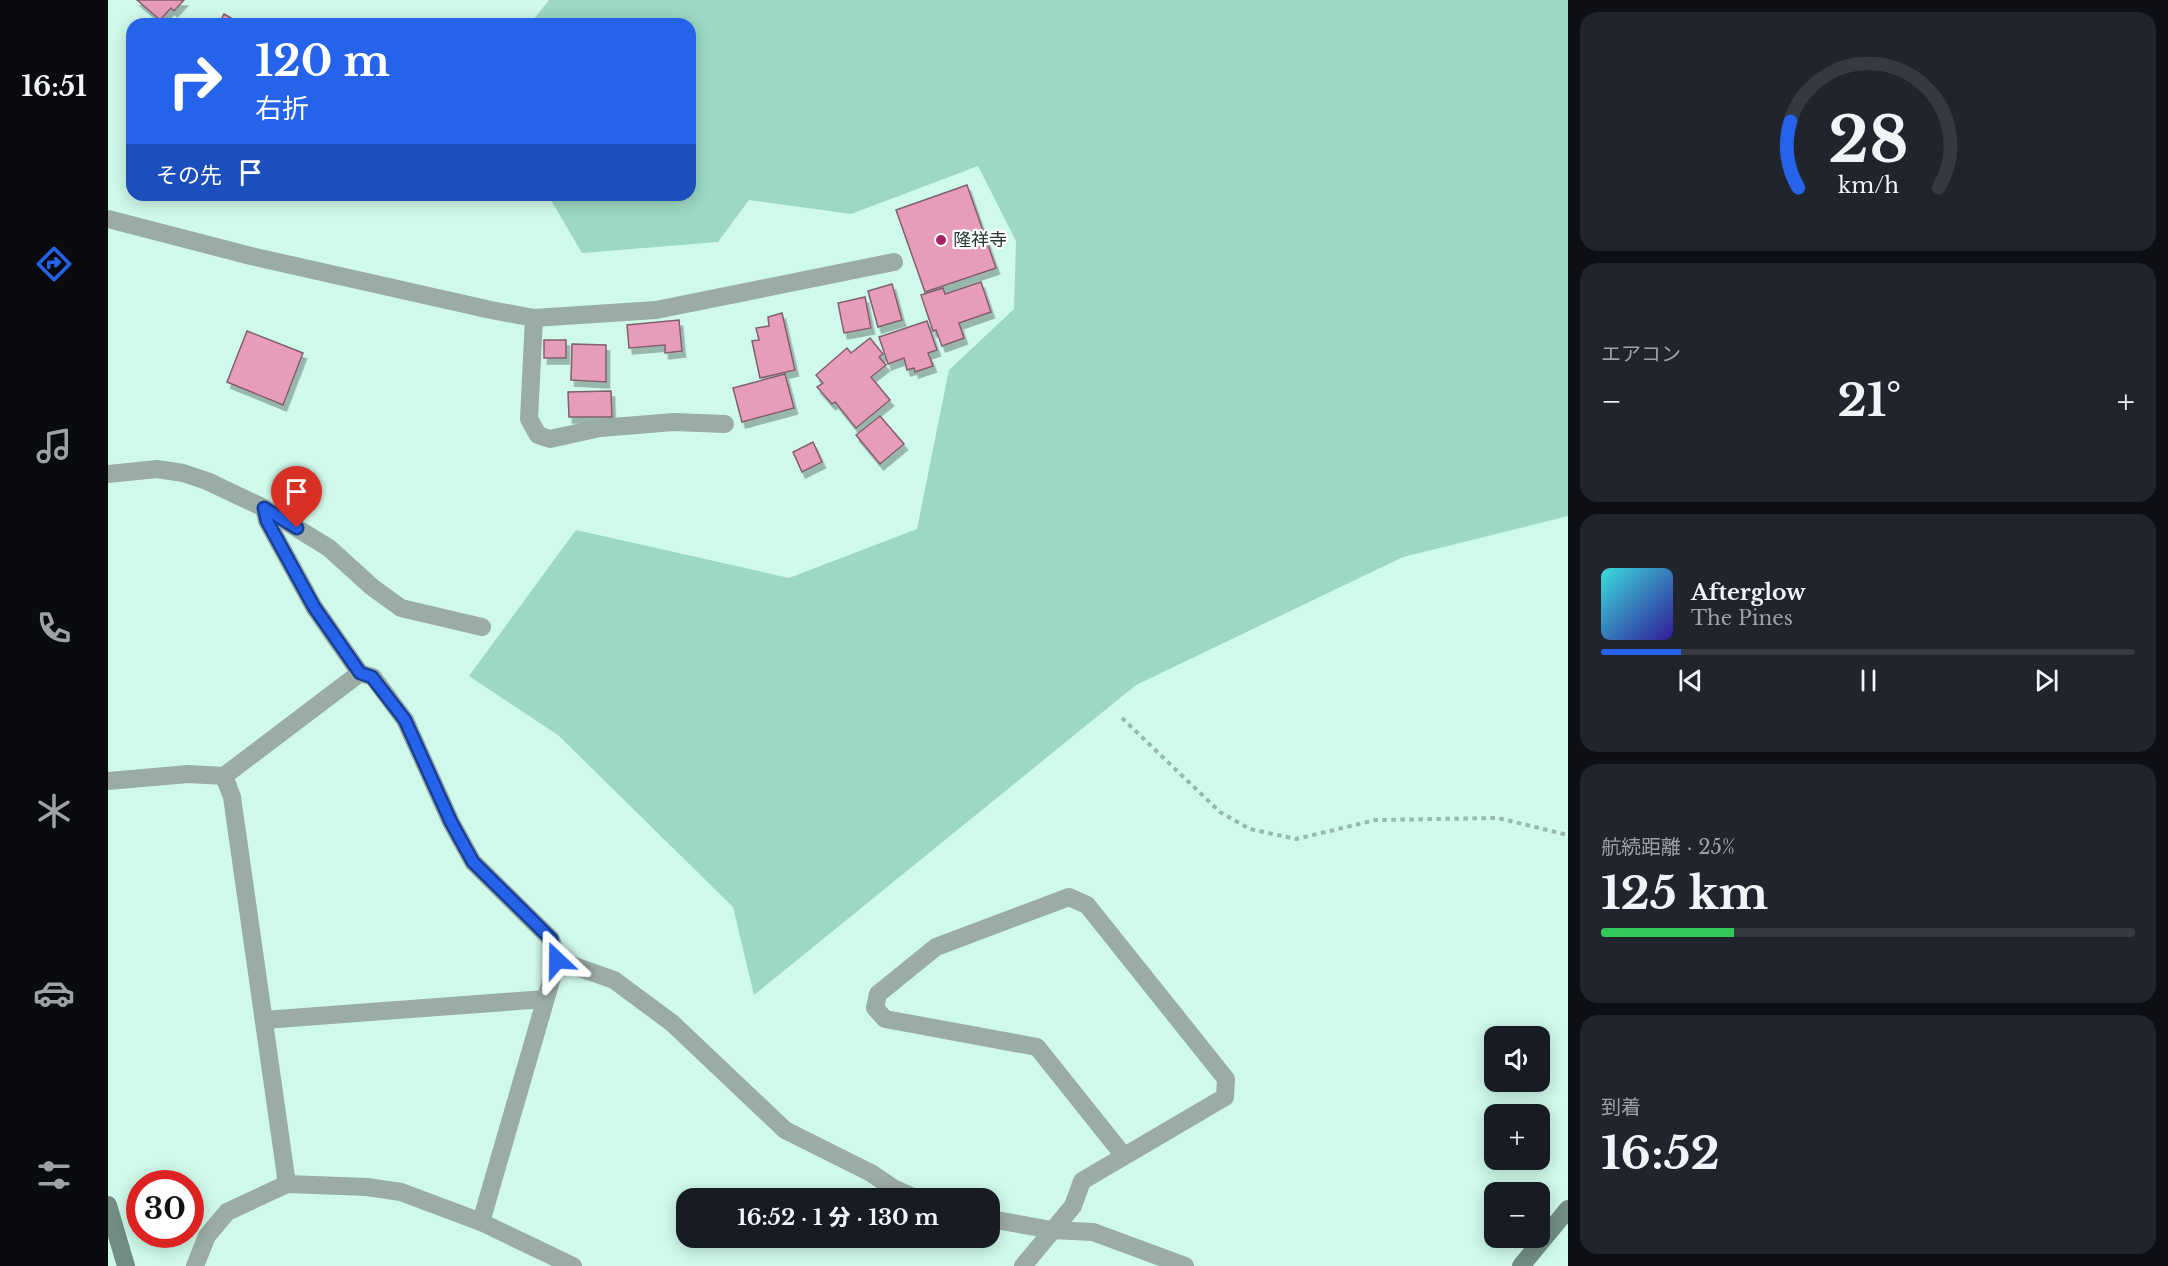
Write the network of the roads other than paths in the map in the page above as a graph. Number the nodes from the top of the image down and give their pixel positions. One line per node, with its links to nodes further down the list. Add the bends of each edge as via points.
1 (108, 219): 3 (street, via 251,256)
2 (894, 262): 3 (street, via 657,310)
3 (534, 318): 4 (street, via 529,419 538,435 550,440 600,428 674,422)
4 (724, 424)
5 (108, 474): 6 (street, via 157,469 183,474)
6 (264, 508): 7 (street, via 329,548 401,608); 8 (street, via 267,521 314,607)
7 (482, 627)
8 (360, 673): 9 (street); 11 (street, via 372,677 405,720 473,862 551,939)
9 (224, 776): 10 (street, via 188,774); 13 (street, via 232,796)
10 (108, 780)
11 (557, 960): 12 (street); 16 (street, via 614,980 672,1023 785,1130)
12 (545, 999): 13 (street); 19 (street)
13 (264, 1020): 15 (street)
14 (1124, 1156): 14 (street, via 1037,1047 885,1019 875,1008 878,994 936,947 1069,897 1087,905 1226,1079 1225,1097); 21 (street, via 1082,1181 1072,1206)
15 (287, 1184): 19 (street, via 401,1192); 23 (street, via 227,1212 207,1236)
16 (893, 1188)
17 (108, 1205): 22 (street)
18 (1568, 1209): 27 (street)
19 (481, 1222): 24 (street)
20 (1000, 1222): 21 (street)
21 (1052, 1230): 25 (street); 26 (street, via 1093,1232)
22 (126, 1266)
23 (195, 1266)
24 (573, 1266)
25 (1023, 1266)
26 (1185, 1266)
27 (1521, 1266)

